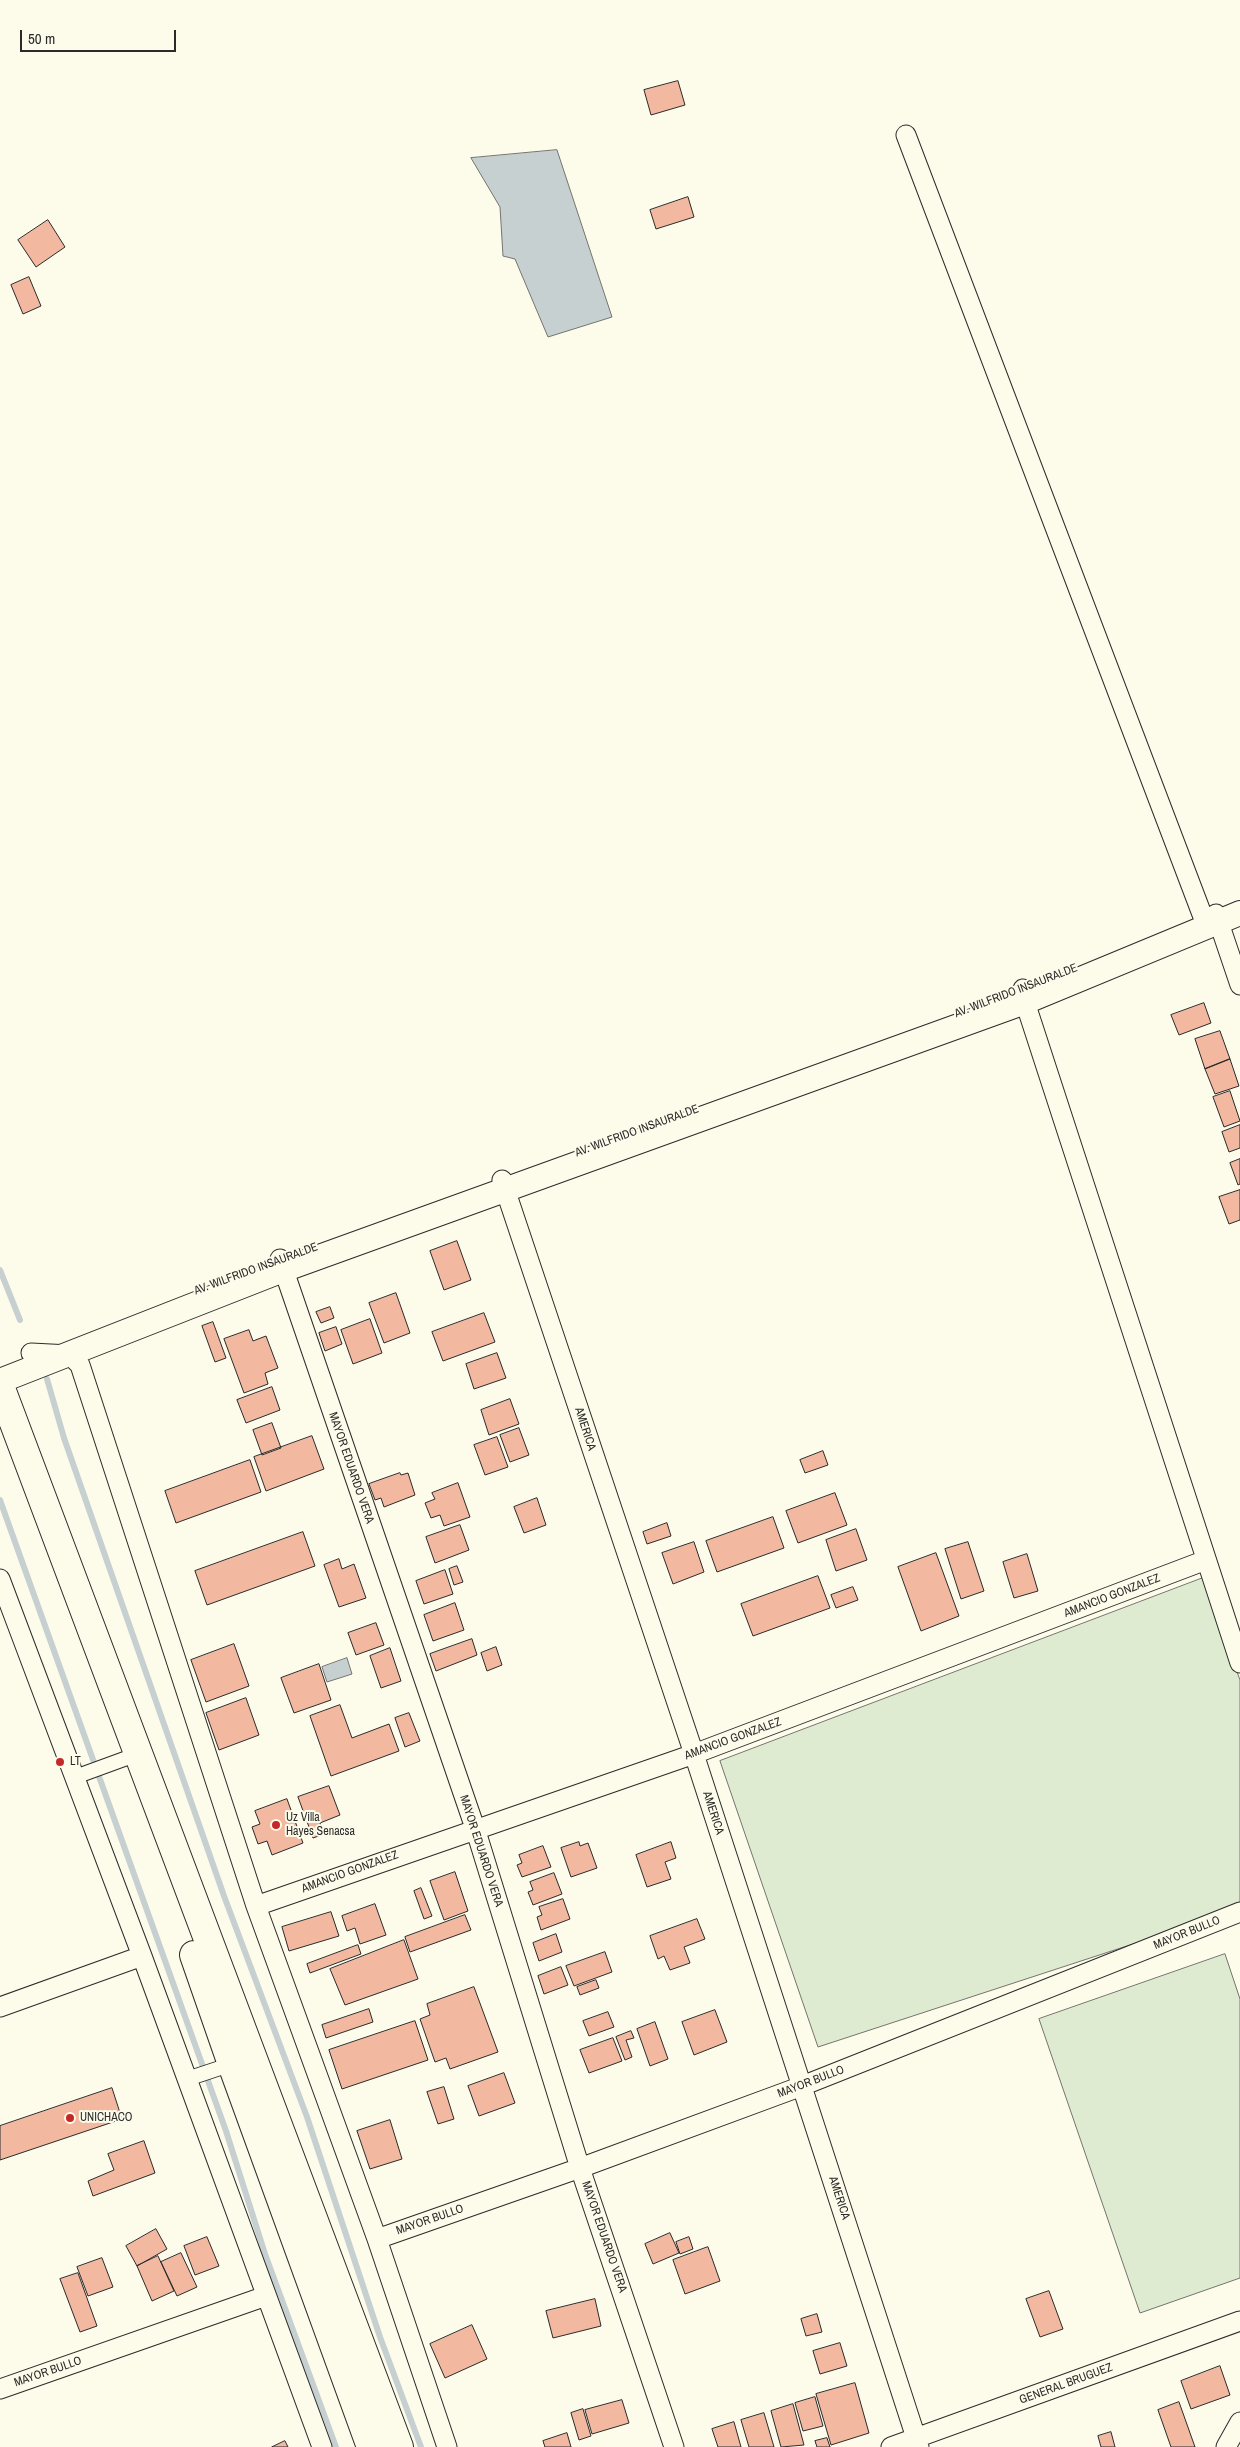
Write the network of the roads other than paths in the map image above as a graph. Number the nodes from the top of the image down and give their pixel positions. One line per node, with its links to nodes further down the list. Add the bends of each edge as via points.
1 (906, 135): 3 (street)
2 (1240, 905): 3 (street, AV. WILFRIDO INSAURALDE)
3 (1219, 917): 4 (street); 5 (street, AV. WILFRIDO INSAURALDE)
4 (1240, 985)
5 (1024, 995): 6 (street, AV. WILFRIDO INSAURALDE); 14 (street)
6 (503, 1184): 7 (street, AV. WILFRIDO INSAURALDE); 18 (street, AMERICA)
7 (282, 1264): 8 (street, AV. WILFRIDO INSAURALDE); 9 (street); 21 (street, MAYOR EDUARDO VERA)
8 (31, 1353): 9 (street); 10 (street, AV. WILFRIDO INSAURALDE)
9 (70, 1355): 11 (street); 22 (street, via 80,1365)
10 (0, 1364)
11 (0, 1381)
12 (0, 1386): 38 (highway)
13 (0, 1431): 19 (highway)
14 (1206, 1560): 17 (street); 18 (street, AMANCIO GONZALEZ)
15 (0, 1579): 16 (street)
16 (7, 1615): 20 (street)
17 (1240, 1663)
18 (694, 1754): 21 (street, AMANCIO GONZALEZ); 28 (street, AMERICA)
19 (116, 1762): 20 (street); 26 (highway)
20 (82, 1775): 24 (street)
21 (475, 1828): 22 (street, AMANCIO GONZALEZ); 29 (street, MAYOR EDUARDO VERA)
22 (256, 1906): 30 (street)
23 (1240, 1912): 28 (street, MAYOR BULLO)
24 (142, 1956): 25 (street); 27 (street)
25 (0, 2007)
26 (222, 2067): 27 (street); 37 (highway)
27 (191, 2078): 31 (street)
28 (802, 2086): 29 (street, MAYOR BULLO); 35 (street, AMERICA)
29 (580, 2168): 30 (street, MAYOR BULLO); 40 (street, MAYOR EDUARDO VERA)
30 (377, 2239): 39 (street)
31 (266, 2296): 33 (street, MAYOR BULLO); 36 (street)
32 (1240, 2321): 35 (street, GENERAL BRUGUEZ)
33 (0, 2388)
34 (1240, 2422): 42 (street)
35 (918, 2443): 41 (street, GENERAL BRUGUEZ)
36 (322, 2447)
37 (371, 2447)
38 (399, 2447)
39 (447, 2447)
40 (674, 2447)
41 (891, 2447)
42 (1226, 2447)

